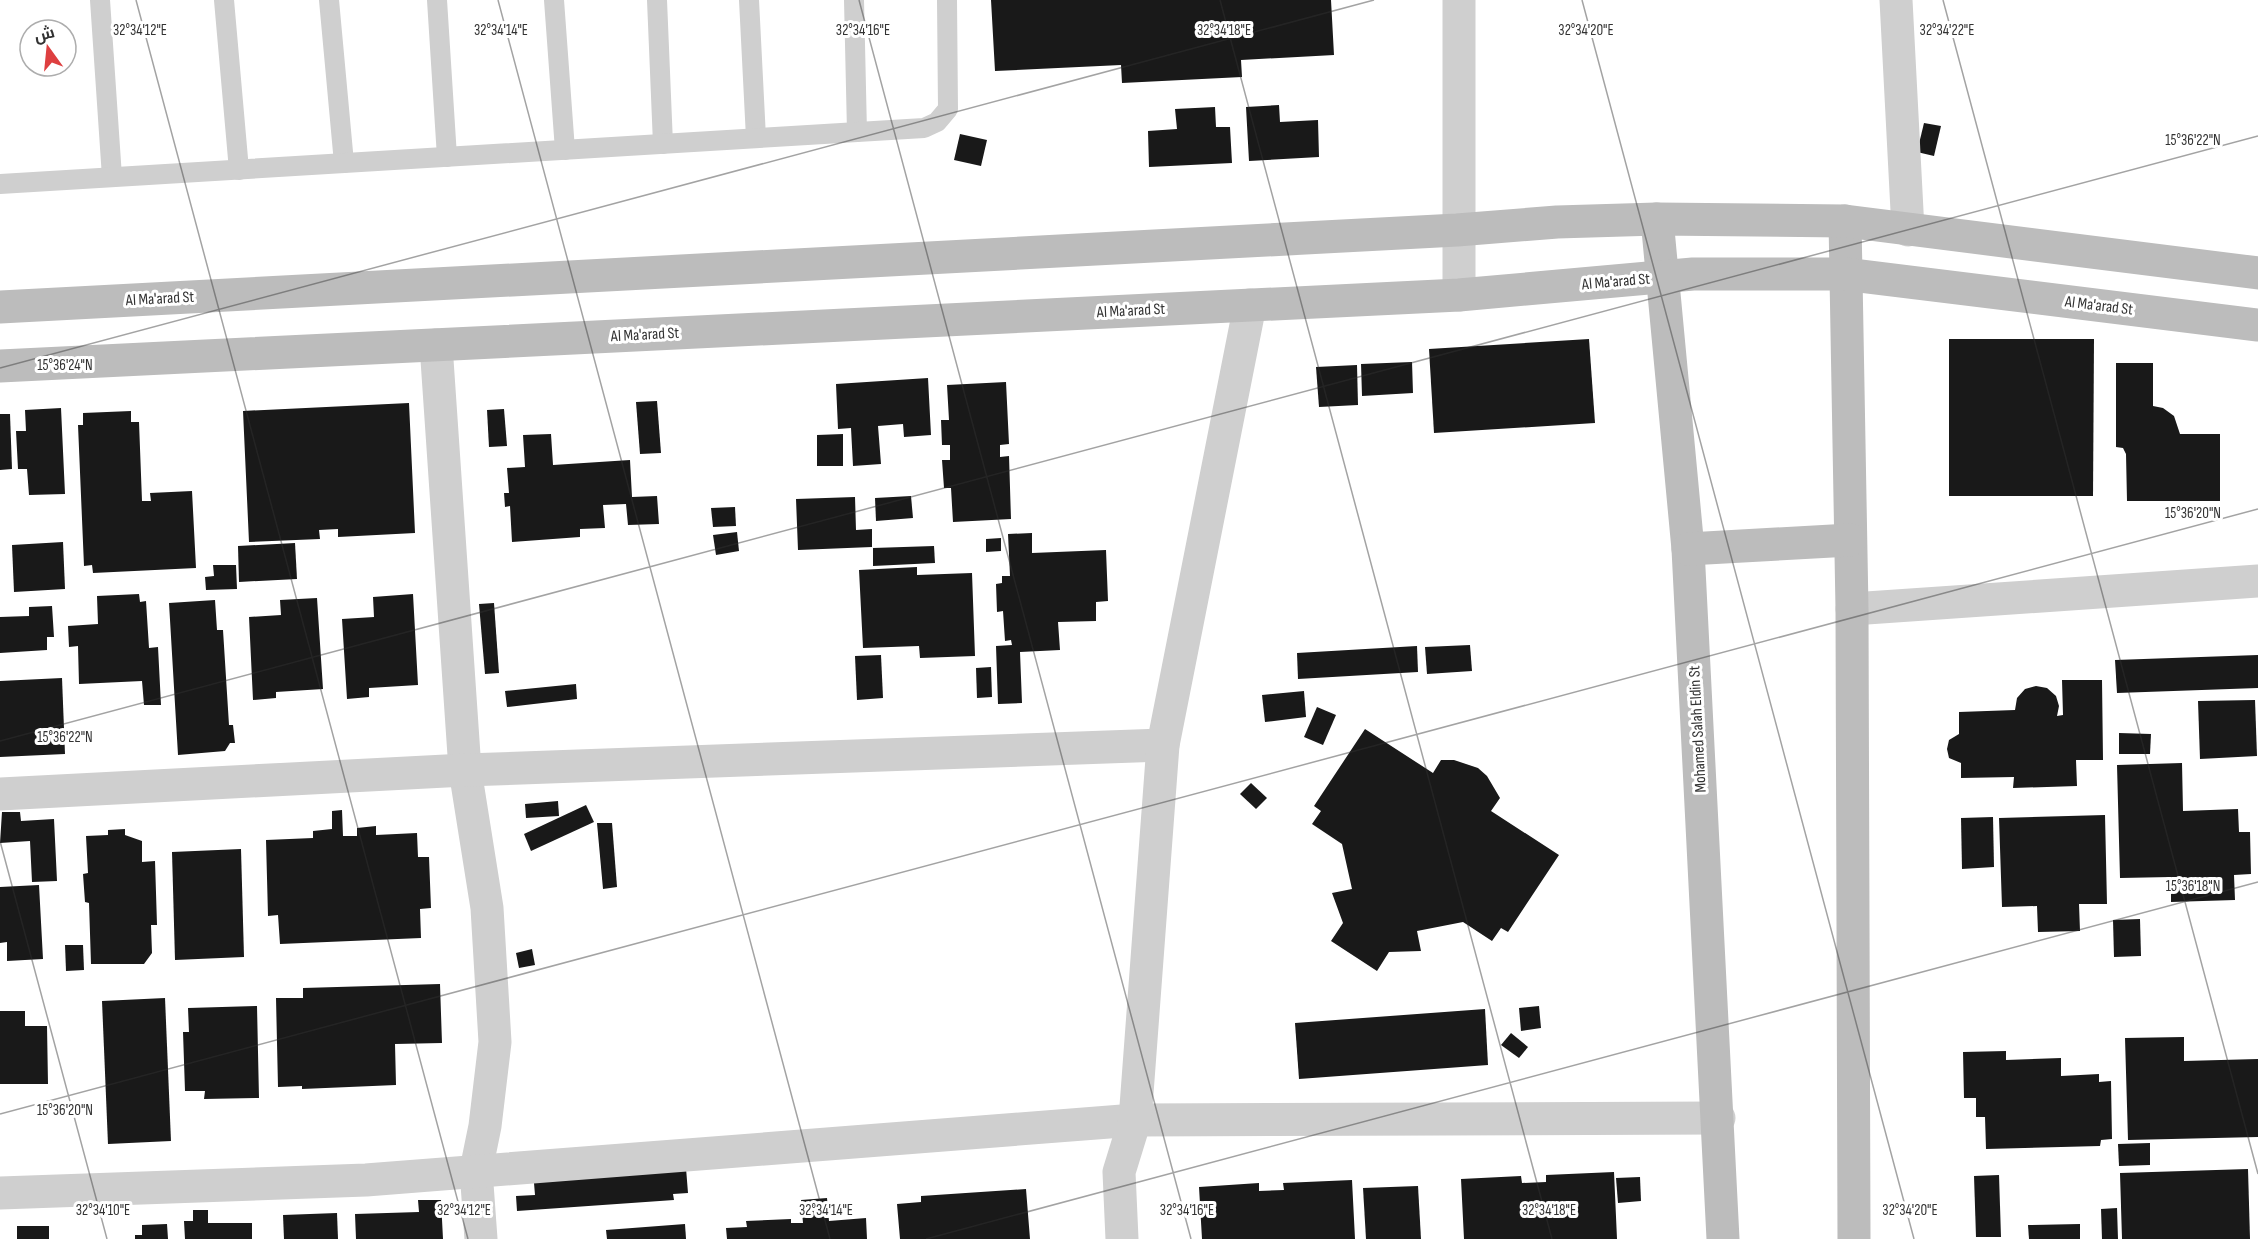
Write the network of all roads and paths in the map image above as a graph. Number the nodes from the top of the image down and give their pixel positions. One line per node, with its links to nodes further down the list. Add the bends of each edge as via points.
1 (100, 0): 19 (lane)
2 (224, 0): 18 (lane)
3 (329, 0): 17 (lane)
4 (437, 0): 16 (lane)
5 (554, 0): 15 (lane)
6 (657, 0): 14 (lane)
7 (749, 0): 13 (lane)
8 (854, 0): 12 (lane)
9 (947, 0): 12 (lane, via 948,109 937,122 924,128)
10 (1460, 0): 24 (street)
11 (1896, 0): 23 (street)
12 (857, 132): 13 (lane)
13 (756, 138): 14 (lane)
14 (663, 144): 15 (lane)
15 (565, 150): 16 (lane)
16 (447, 157): 17 (lane)
17 (344, 163): 18 (lane)
18 (239, 170): 19 (lane)
19 (112, 177): 20 (lane)
20 (0, 184)
21 (1657, 219): 22 (main road, Al Ma'arad St); 24 (main road, Al Ma'arad St, via 1557,222); 27 (main road, Mohamed Salah Eldin St)
22 (1845, 221): 23 (main road, Al Ma'arad St); 26 (main road)
23 (1908, 230): 25 (main road, Al Ma'arad St)
24 (1458, 231): 28 (street); 30 (main road, Al Ma'arad St)
25 (2258, 273)
26 (1844, 274): 27 (main road, Al Ma'arad St, via 1693,273); 31 (main road, Al Ma'arad St); 34 (main road)
27 (1662, 278): 28 (main road, Al Ma'arad St); 35 (main road, Mohamed Salah Eldin St)
28 (1459, 295): 29 (main road, Al Ma'arad St)
29 (1250, 305): 32 (main road, Al Ma'arad St); 38 (street)
30 (0, 307)
31 (2258, 325)
32 (435, 345): 33 (main road, Al Ma'arad St); 39 (street)
33 (0, 366)
34 (1850, 540): 35 (main road); 37 (main road)
35 (1688, 549): 41 (main road, Mohamed Salah Eldin St)
36 (2258, 581): 37 (street)
37 (1852, 609): 48 (main road)
38 (1163, 745): 39 (street); 42 (street)
39 (465, 770): 40 (street); 43 (street, via 487,908 495,1041)
40 (0, 794)
41 (1719, 1118): 42 (street); 47 (main road, Mohamed Salah Eldin St)
42 (1135, 1120): 43 (street); 46 (street, via 1119,1172)
43 (476, 1170): 44 (street, via 366,1180); 45 (street)
44 (0, 1193)
45 (481, 1239)
46 (1122, 1239)
47 (1723, 1239)
48 (1854, 1239)

